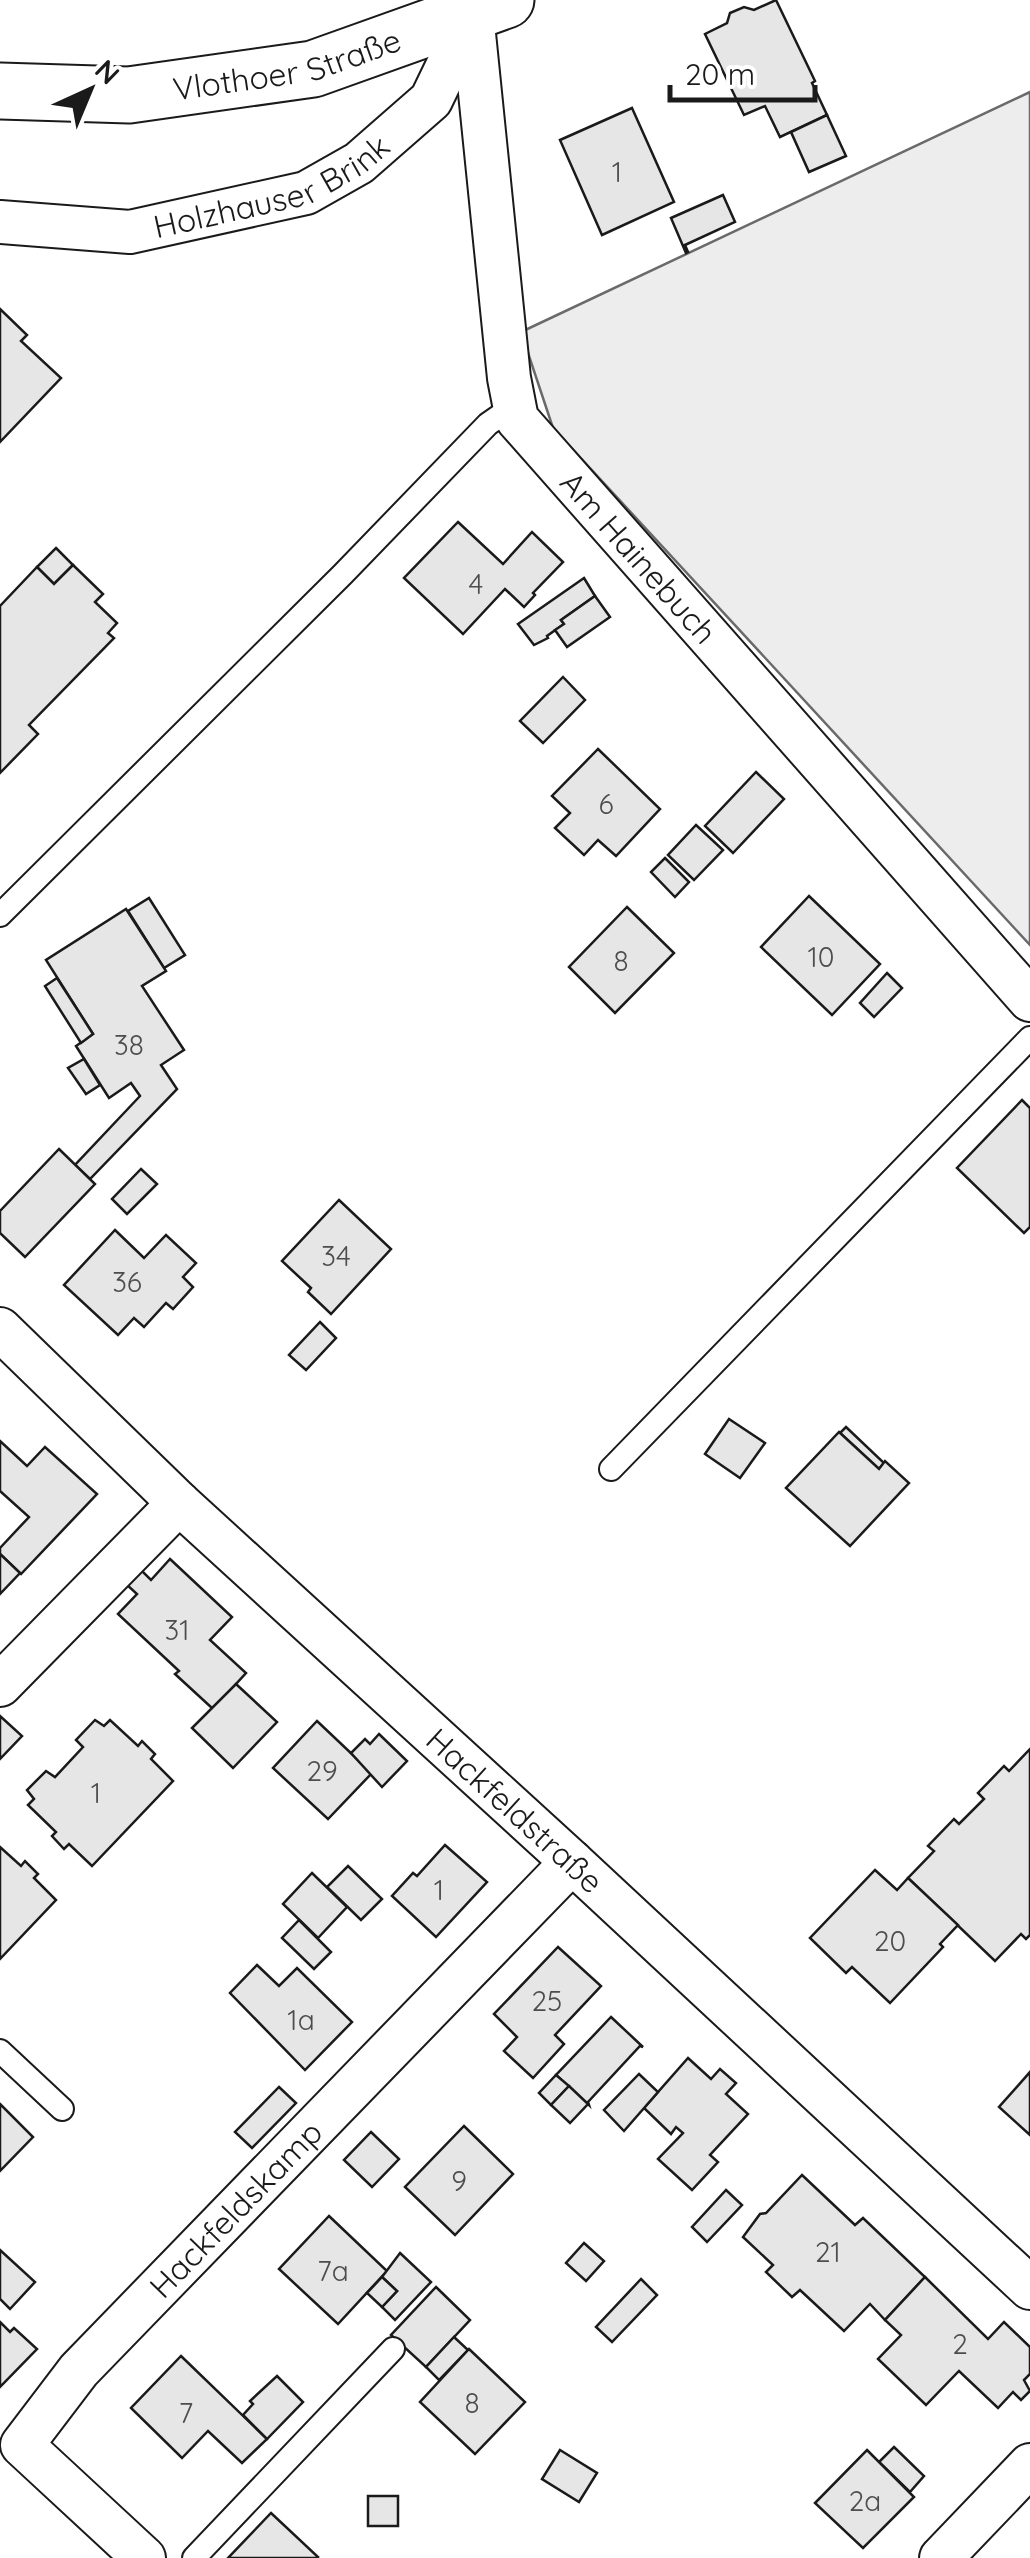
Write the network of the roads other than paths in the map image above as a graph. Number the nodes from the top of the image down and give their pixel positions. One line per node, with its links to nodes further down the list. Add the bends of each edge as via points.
1 (475, 5): 2 (street, Vlothoer Straße, via 312,69 129,95); 3 (street, Holzhauser Brink, via 431,100 359,164 306,193 130,232); 4 (street, Am Hainebuch)
2 (0, 91)
3 (0, 222)
4 (514, 406): 5 (lane, via 488,424); 6 (street, Am Hainebuch, via 544,451)
5 (0, 915)
6 (1030, 1000)
7 (1030, 1038): 9 (lane)
8 (0, 1329): 10 (street, Hackfeldstraße)
9 (612, 1469)
10 (179, 1503): 11 (street); 12 (street, Hackfeldstraße)
11 (0, 1685)
12 (572, 1862): 15 (street, Hackfeldstraße); 18 (street, Hackfeldskamp, via 79,2370 22,2444)
13 (0, 2051): 14 (lane)
14 (62, 2110)
15 (1030, 2288)
16 (393, 2348): 19 (lane)
17 (1030, 2465): 20 (street)
18 (144, 2558)
19 (194, 2558)
20 (941, 2558)

